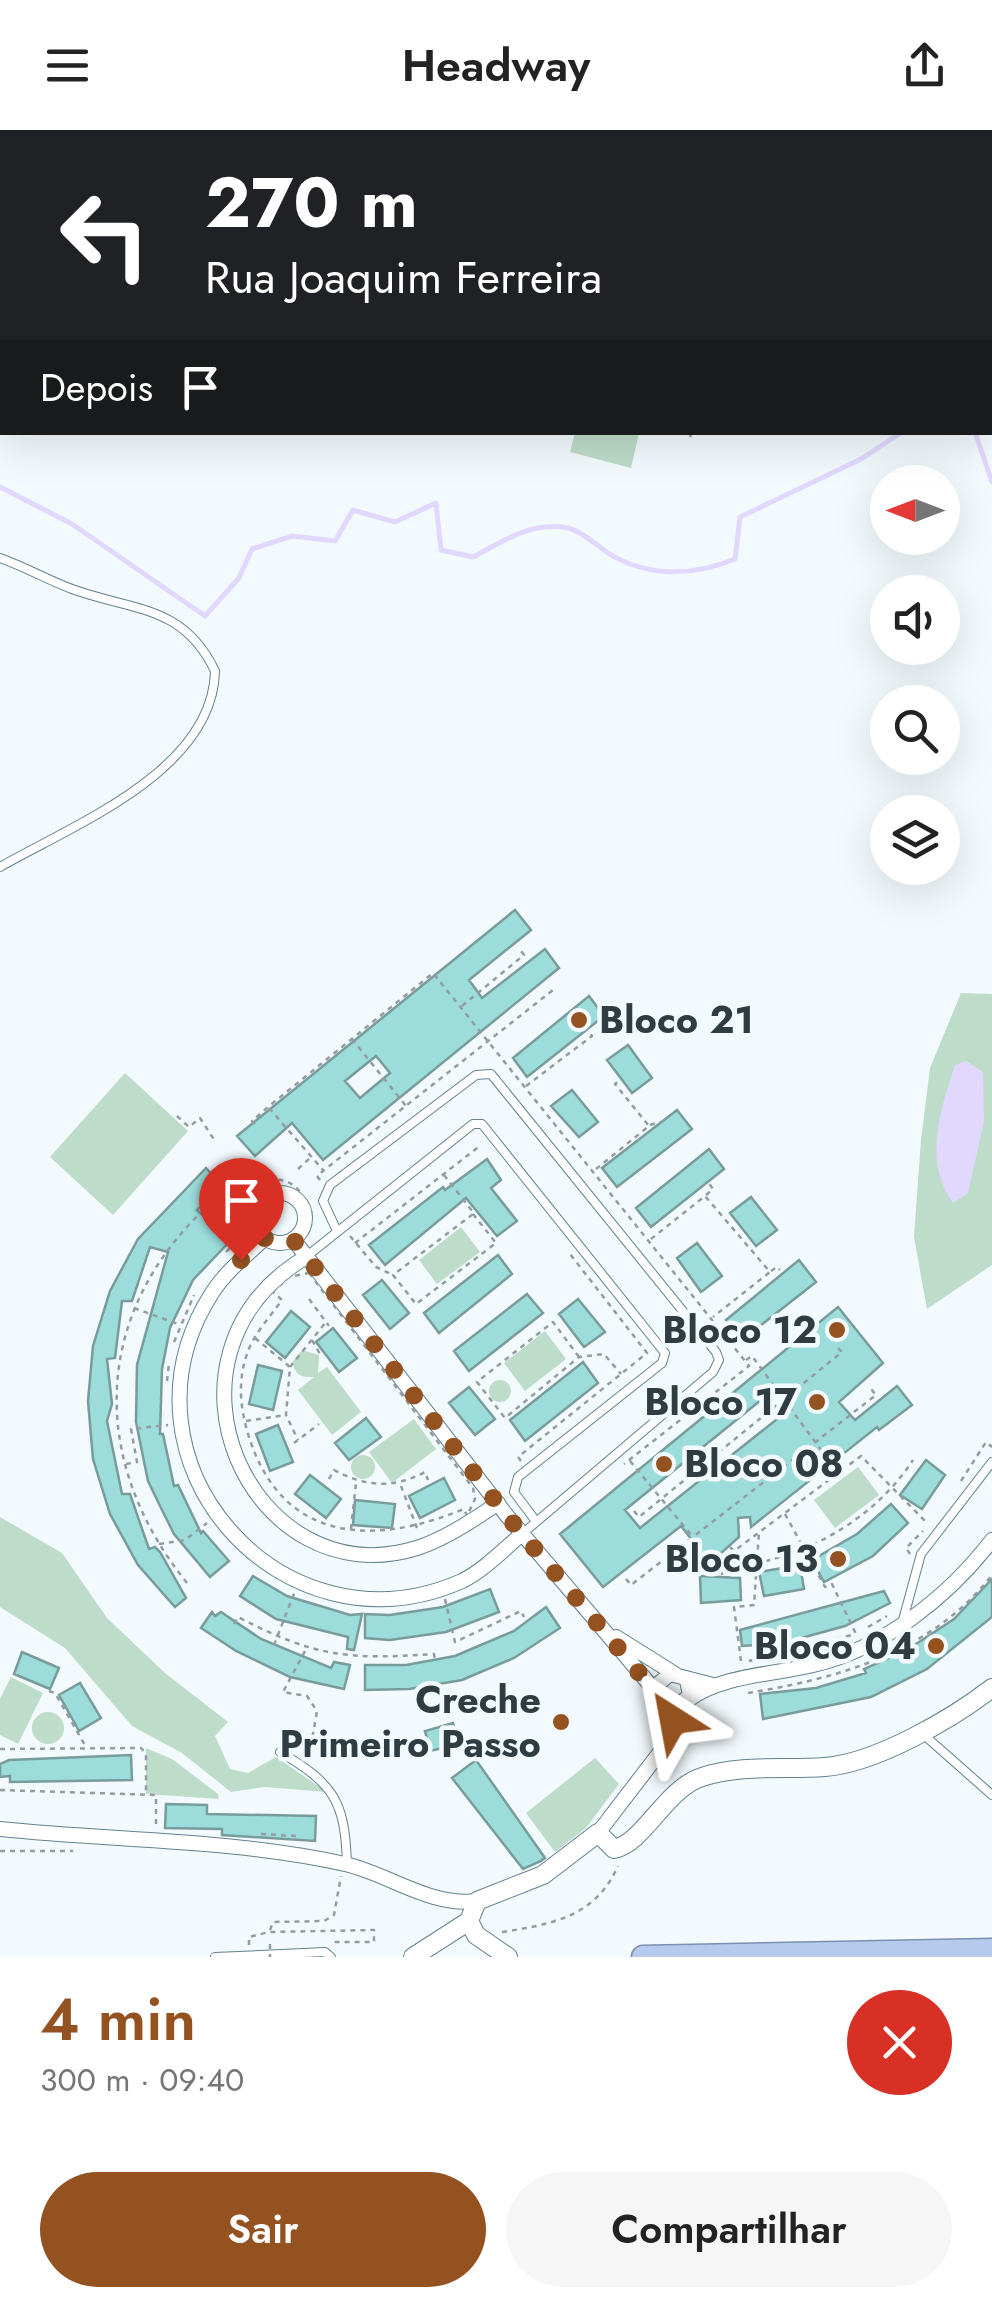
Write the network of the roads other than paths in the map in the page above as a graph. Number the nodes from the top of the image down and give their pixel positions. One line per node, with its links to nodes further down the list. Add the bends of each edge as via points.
1 (0, 558): 2 (lane, via 74,590 162,613 196,643 215,672 208,711 134,795)
2 (0, 867)
3 (342, 1232): 5 (lane); 8 (lane, via 480,1123 663,1346 662,1363 518,1477 514,1492); 8 (lane, via 325,1210 330,1185 476,1074 491,1074 716,1352 714,1372)
4 (255, 1239): 5 (street); 5 (street, via 256,1210 281,1192 304,1211); 9 (street, via 213,1291 181,1373 178,1415 186,1455 225,1526 291,1578 363,1599 458,1582)
5 (302, 1246): 7 (street); 7 (street, via 228,1354 223,1411 233,1452 254,1490 302,1534 379,1553 438,1540)
6 (992, 1462): 11 (lane, via 921,1554)
7 (498, 1503): 9 (street)
8 (535, 1520): 9 (lane)
9 (522, 1534): 12 (street)
10 (992, 1540): 11 (street, via 960,1579)
11 (895, 1619): 14 (street, via 840,1658)
12 (604, 1630): 13 (street); 16 (street)
13 (681, 1677): 14 (street); 16 (street, via 660,1680); 17 (street)
14 (713, 1686): 17 (street)
15 (992, 1688): 18 (street)
16 (661, 1700): 17 (street, via 678,1708); 19 (street)
17 (688, 1700): 19 (street)
18 (920, 1732): 21 (lane); 23 (street, via 843,1764 697,1778 671,1794 625,1846 614,1849)
19 (674, 1734): 23 (street)
20 (280, 1752): 24 (lane, via 316,1773 336,1797)
21 (992, 1795)
22 (0, 1829): 24 (street, via 192,1844)
23 (598, 1833): 25 (street, via 543,1875)
24 (344, 1869): 25 (street, via 447,1900)
25 (478, 1901): 26 (street)
26 (473, 1928): 30 (street); 31 (street)
27 (992, 1950): 32 (highway)
28 (215, 1957): 29 (lane)
29 (331, 1957)
30 (413, 1957)
31 (508, 1957)
32 (642, 1957)

